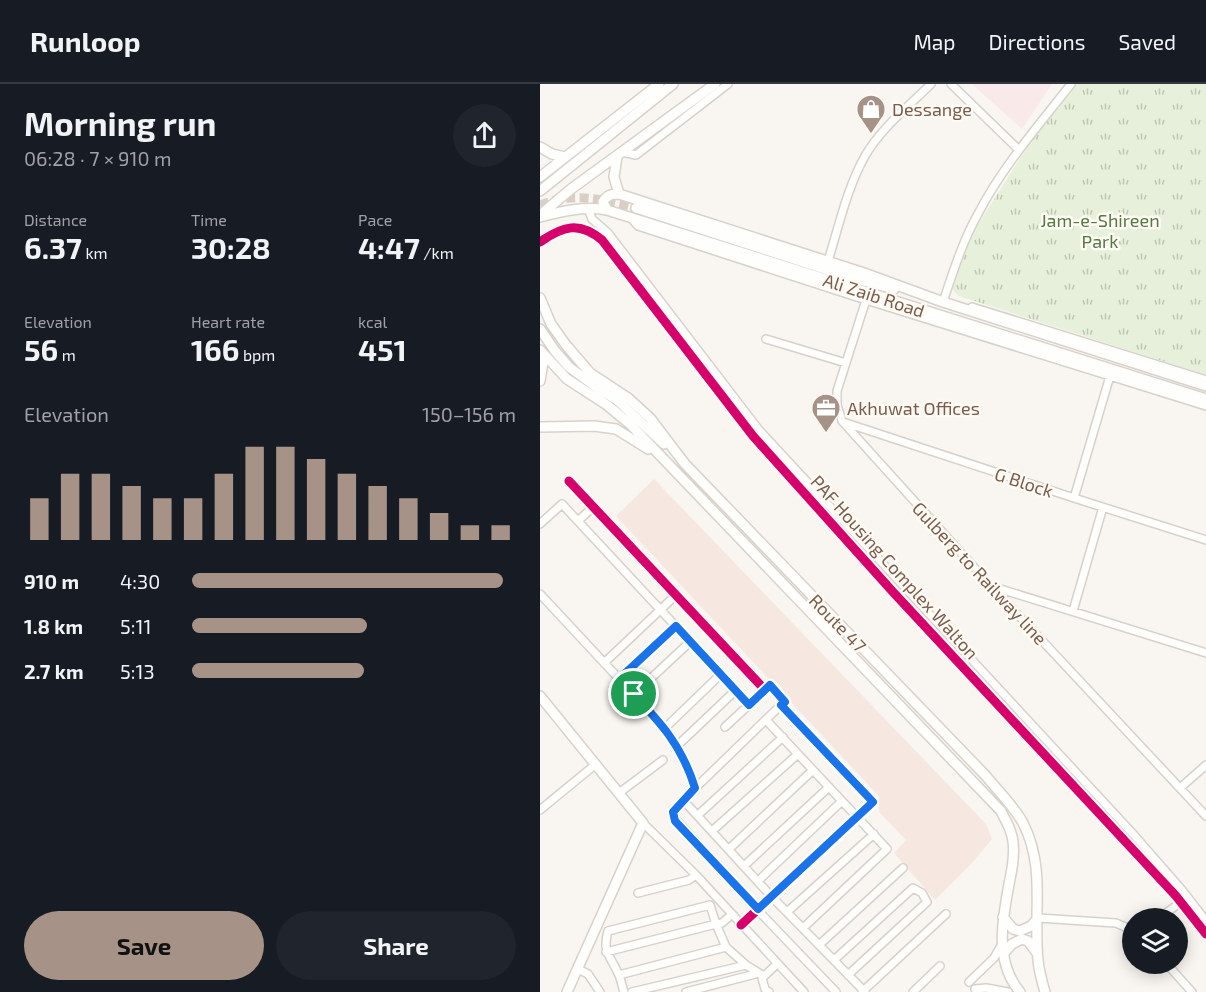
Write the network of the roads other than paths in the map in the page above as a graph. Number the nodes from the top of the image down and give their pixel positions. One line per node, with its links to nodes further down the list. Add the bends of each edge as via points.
1 (659, 84): 11 (street)
2 (673, 84): 13 (street)
3 (715, 84): 10 (street)
4 (728, 84): 10 (street, via 636,155)
5 (932, 84): 21 (street, via 884,131 865,156 851,186)
6 (951, 84): 9 (street)
7 (1071, 84): 9 (street)
8 (540, 147): 11 (street)
9 (1019, 150): 24 (street, via 979,212)
10 (619, 154): 14 (street, via 614,177); 18 (street)
11 (565, 157): 12 (street)
12 (540, 177)
13 (540, 191)
14 (619, 194): 17 (street, via 605,198); 21 (street, Ali Zaib Road)
15 (588, 208): 17 (street, Ali Zaib Road); 18 (street, Ali Zaib Road); 93 (street, PAF Housing Complex Walton, via 592,219 608,233 759,430)
16 (636, 208): 24 (street, via 856,279)
17 (607, 210): 19 (street, Ali Zaib Road)
18 (540, 216)
19 (630, 218): 23 (street, via 638,226); 33 (street, Ali Zaib Road)
20 (540, 242): 94 (street, PAF Housing Complex Walton, via 566,228 583,227 602,240 753,436)
21 (828, 261): 24 (street, Ali Zaib Road)
22 (540, 298): 38 (street, Route 47, via 551,324 590,373 650,418)
23 (866, 300): 28 (street); 29 (street)
24 (943, 302): 30 (street, via 961,303); 32 (street, Ali Zaib Road)
25 (540, 329): 38 (street, via 569,367 624,406)
26 (766, 339): 28 (street)
27 (540, 350): 31 (street); 37 (street, Route 47, via 567,379 623,417)
28 (846, 363): 35 (street, via 837,391)
29 (1110, 376): 34 (street); 40 (street)
30 (1206, 380)
31 (540, 381)
32 (1206, 386)
33 (1206, 399)
34 (1206, 406)
35 (842, 421): 40 (street, G Block); 46 (street, Gulberg to Railway line)
36 (540, 427): 37 (street, via 616,429)
37 (662, 459): 100 (street, Route 47, via 1001,812 1013,845)
38 (685, 464): 101 (street, Route 47, via 1011,805 1030,838 1037,865)
39 (569, 481): 41 (street)
40 (1074, 498): 42 (street, G Block)
41 (593, 507): 43 (street); 48 (street)
42 (1103, 507): 45 (street, G Block); 50 (street)
43 (578, 521): 44 (street, via 562,504); 49 (street)
44 (540, 524)
45 (1206, 540)
46 (991, 586): 50 (street); 75 (street, Gulberg to Railway line)
47 (540, 594): 54 (street)
48 (676, 595): 49 (street); 58 (street)
49 (661, 609): 51 (street); 54 (street)
50 (1073, 611): 53 (street)
51 (676, 626): 52 (street); 56 (street)
52 (691, 641): 55 (street); 59 (street)
53 (1206, 653)
54 (604, 663): 56 (street)
55 (721, 674): 57 (street); 65 (street)
56 (619, 679): 59 (street)
57 (736, 690): 61 (street); 67 (street)
58 (765, 690): 61 (street); 62 (street, via 770,685 785,702)
59 (634, 694): 65 (street)
60 (540, 696): 70 (street)
61 (749, 705): 64 (street)
62 (781, 705): 63 (street); 82 (street, via 873,802)
63 (766, 720): 66 (street); 74 (street)
64 (725, 727)
65 (665, 728): 67 (street)
66 (783, 737): 68 (street); 80 (street)
67 (678, 745): 74 (street)
68 (798, 754): 72 (street); 84 (street)
69 (663, 760): 76 (street)
70 (596, 764): 76 (street); 79 (street)
71 (1206, 765): 75 (street)
72 (813, 770): 73 (street); 86 (street)
73 (829, 787): 78 (street); 87 (street)
74 (695, 788): 77 (street)
75 (1180, 788): 81 (street, Gulberg to Railway line)
76 (619, 793): 83 (street)
77 (683, 800): 80 (street); 96 (street, via 673,812 675,821)
78 (842, 801): 82 (street); 90 (street)
79 (540, 810)
80 (698, 815): 84 (street)
81 (1206, 816)
82 (857, 818): 85 (street); 92 (street)
83 (644, 823): 89 (street); 117 (street)
84 (712, 831): 86 (street)
85 (874, 834): 97 (street); 106 (street, via 886,850)
86 (729, 849): 87 (street)
87 (744, 866): 90 (street)
88 (903, 868): 108 (street)
89 (696, 875): 91 (street); 98 (street)
90 (758, 881): 92 (street)
91 (638, 893)
92 (772, 897): 96 (street); 97 (street)
93 (1188, 897): 94 (street); 102 (street, PAF Housing Complex Walton)
94 (1180, 902): 95 (street); 107 (street, PAF Housing Complex Walton)
95 (1172, 908)
96 (758, 909): 104 (street); 132 (street)
97 (787, 912): 106 (street)
98 (732, 914): 103 (street); 104 (street)
99 (945, 914): 124 (street)
100 (1004, 917): 101 (street, via 1013,929 1020,931); 110 (street, Route 47)
101 (1038, 918): 105 (street); 112 (street, Route 47)
102 (1206, 921)
103 (716, 924): 109 (street); 111 (street); 111 (street, via 710,905 608,931)
104 (741, 925): 114 (street)
105 (1122, 926)
106 (803, 928): 108 (street)
107 (1206, 934)
108 (819, 945): 113 (street)
109 (726, 947): 115 (street); 119 (street)
110 (1003, 949): 112 (street, via 1022,939); 122 (street); 135 (street, Route 47, via 1007,971)
111 (606, 952): 119 (street)
112 (1038, 954): 136 (street, Route 47)
113 (834, 960): 121 (street); 121 (street, via 913,888 922,893 927,902)
114 (777, 964): 120 (street); 131 (street)
115 (746, 965): 120 (street); 128 (street)
116 (940, 966): 133 (street)
117 (578, 969): 125 (street); 126 (street, via 588,974)
118 (1176, 974): 137 (street)
119 (619, 975): 127 (street)
120 (761, 975): 129 (street); 130 (street)
121 (848, 975): 124 (street)
122 (969, 982)
123 (975, 989): 134 (street)
124 (864, 991)
125 (567, 992)
126 (600, 992)
127 (624, 992)
128 (632, 992)
129 (686, 992)
130 (768, 992)
131 (804, 992)
132 (836, 992)
133 (913, 992)
134 (1008, 992)
135 (1020, 992)
136 (1045, 992)
137 (1192, 992)

